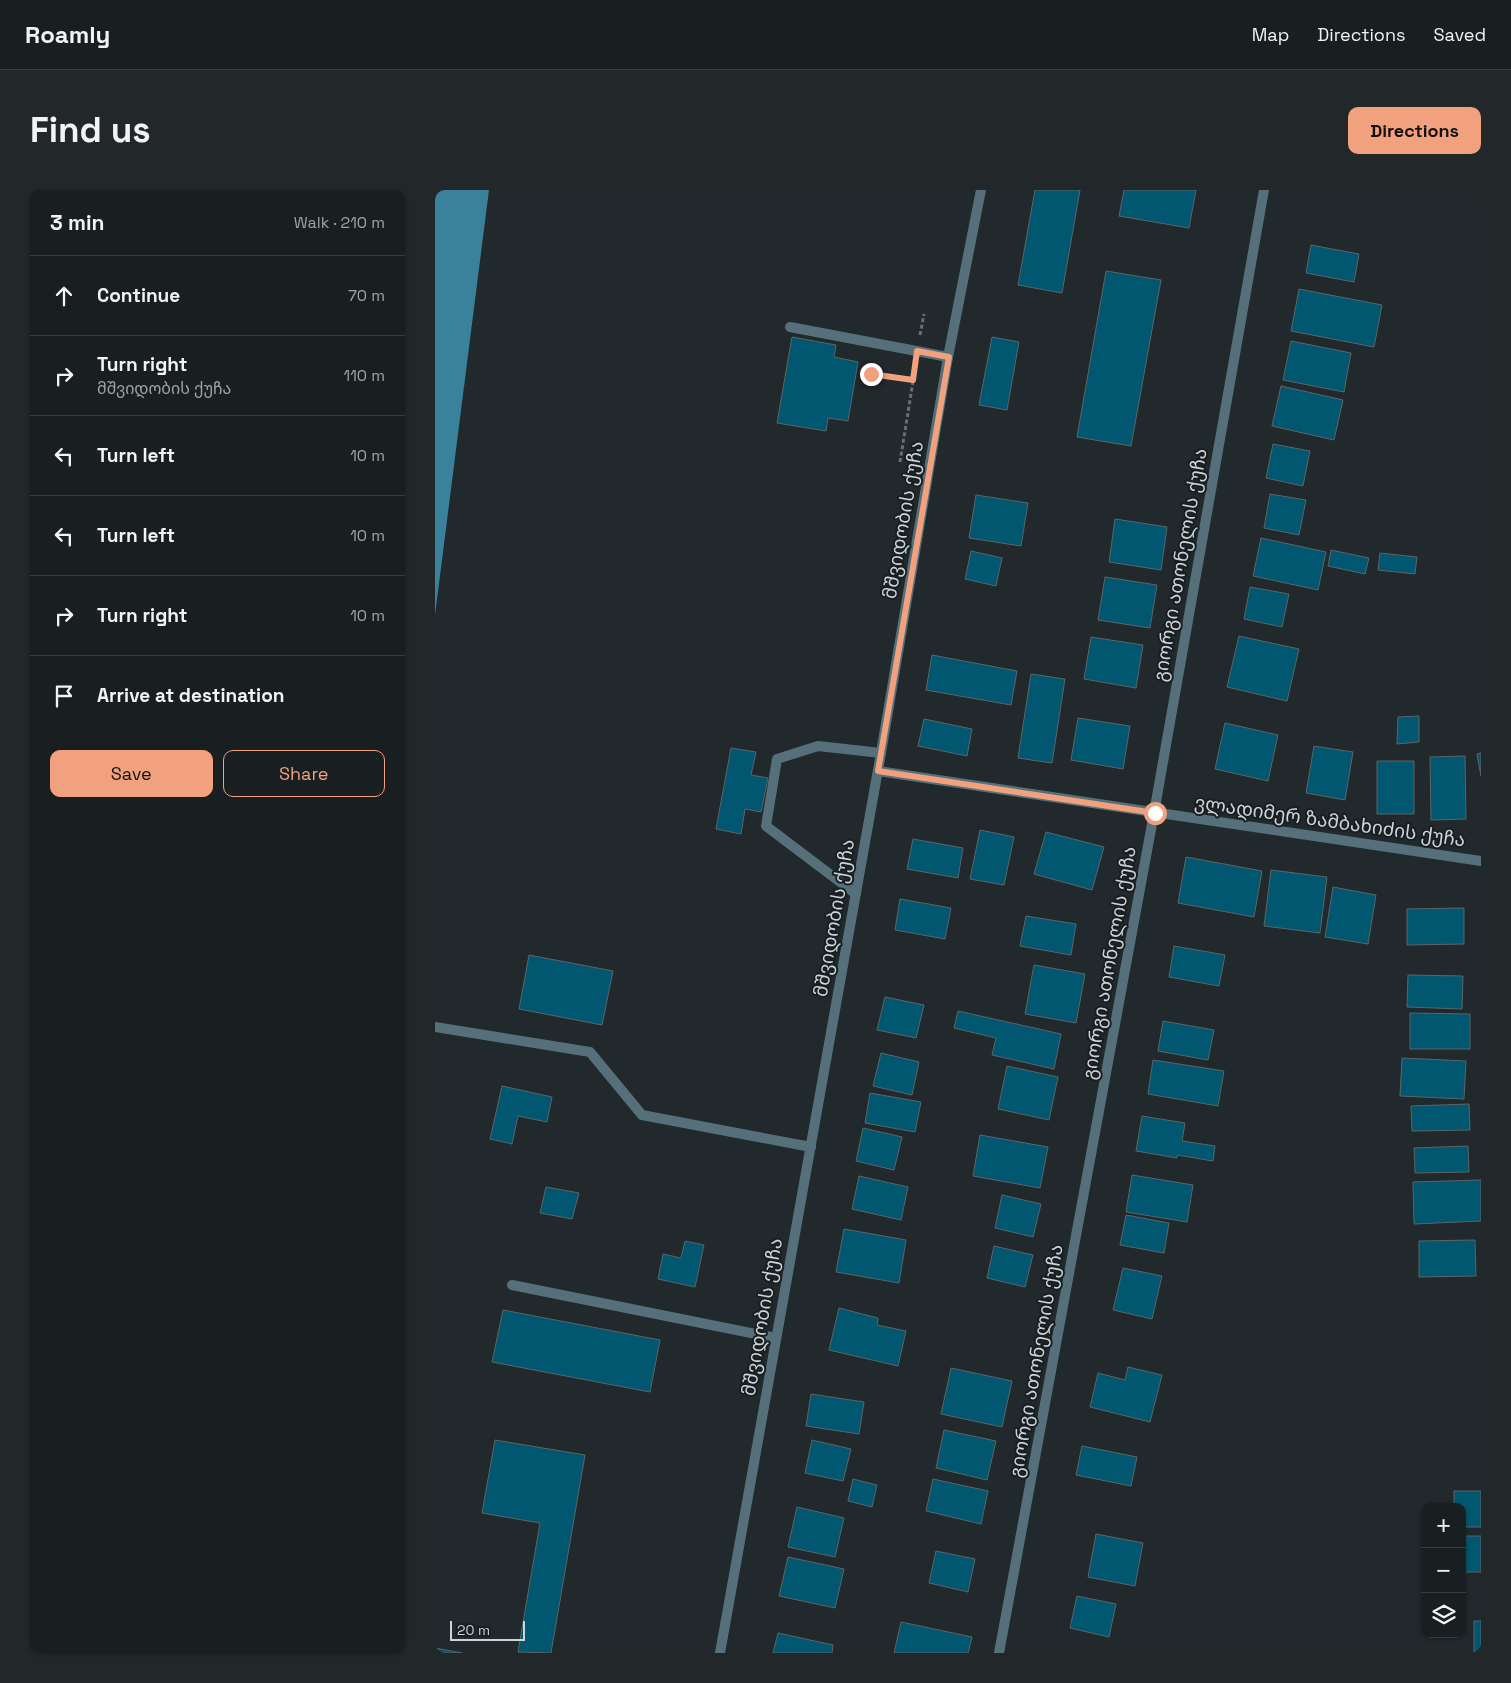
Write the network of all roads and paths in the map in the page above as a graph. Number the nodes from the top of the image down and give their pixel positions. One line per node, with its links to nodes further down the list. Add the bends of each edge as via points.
1 (981, 190): 6 (street, მშვიდობის ქუჩა)
2 (1264, 190): 12 (street, გიორგი ათონელის ქუჩა)
3 (924, 314): 5 (path)
4 (790, 327): 5 (street)
5 (917, 351): 6 (street); 8 (path)
6 (949, 357): 10 (street, მშვიდობის ქუჩა)
7 (871, 374): 8 (path)
8 (913, 380): 9 (path)
9 (900, 462)
10 (881, 753): 11 (street, მშვიდობის ქუჩა); 14 (street, via 818,746 777,759 766,826)
11 (878, 771): 12 (street, ვლადიმერ ზამბახიძის ქუჩა); 14 (street, მშვიდობის ქუჩა)
12 (1155, 813): 13 (street, ვლადიმერ ზამბახიძის ქუჩა); 20 (street, გიორგი ათონელის ქუჩა)
13 (1481, 860)
14 (856, 894): 16 (street, მშვიდობის ქუჩა)
15 (435, 1027): 16 (street, via 590,1052 642,1115)
16 (811, 1147): 18 (street, მშვიდობის ქუჩა)
17 (512, 1285): 18 (street)
18 (776, 1338): 19 (street, მშვიდობის ქუჩა)
19 (720, 1653)
20 (999, 1653)

